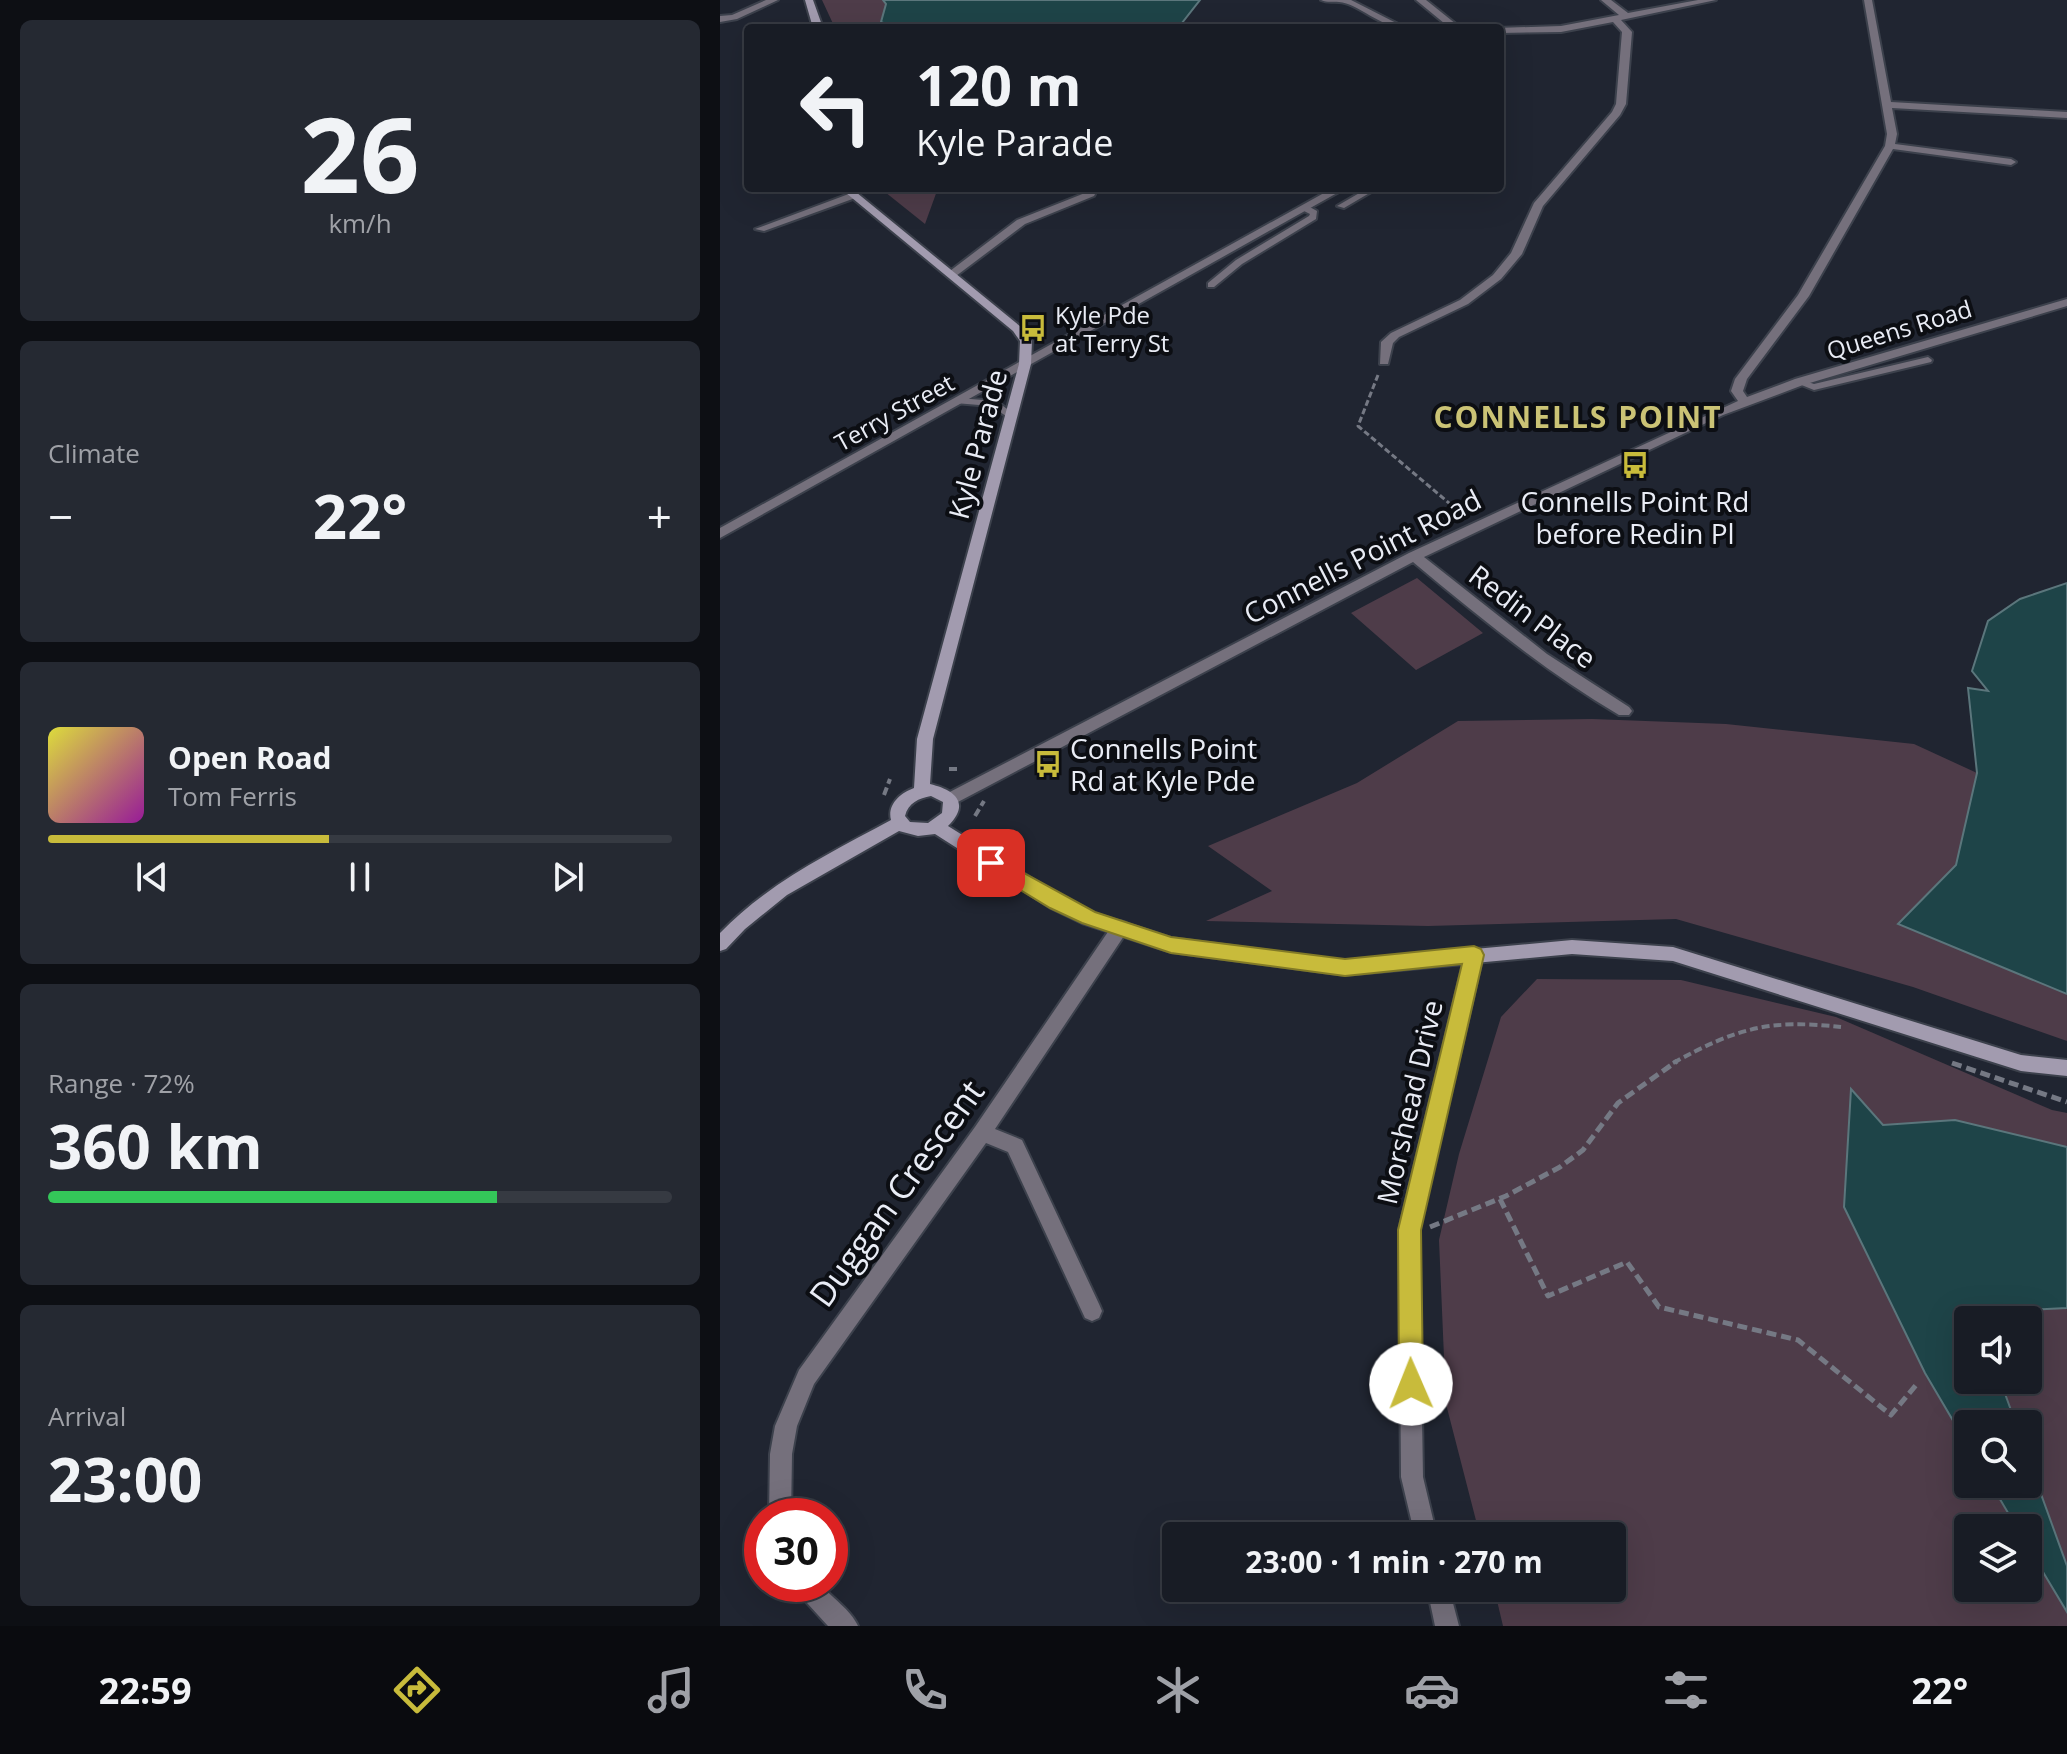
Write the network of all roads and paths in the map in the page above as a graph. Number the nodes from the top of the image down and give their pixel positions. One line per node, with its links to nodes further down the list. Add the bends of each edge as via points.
1 (774, 0): 11 (street)
2 (809, 0): 12 (street)
3 (1325, 0): 4 (street)
4 (1336, 0)
5 (1344, 0): 13 (street)
6 (1420, 0): 14 (street)
7 (1605, 0): 10 (street)
8 (1712, 0): 10 (street)
9 (1868, 0): 16 (street)
10 (1621, 18): 15 (street, via 1561,29); 31 (street, via 1627,32 1617,113 1538,205 1503,271 1483,291 1395,335 1387,342)
11 (720, 19)
12 (817, 24)
13 (1393, 24)
14 (1451, 24)
15 (1504, 30)
16 (1887, 105): 17 (street); 18 (street)
17 (2067, 115)
18 (1890, 146): 19 (street); 35 (street, via 1803,296 1741,379 1737,391)
19 (2011, 162)
20 (849, 192): 26 (street); 27 (street, Kyle Parade)
21 (1334, 192): 25 (street, Terry Street)
22 (1367, 192): 24 (lane)
23 (1090, 194): 27 (street, via 1021,222)
24 (1341, 206)
25 (1305, 208): 28 (lane, via 1313,217); 32 (street, Terry Street)
26 (760, 229)
27 (952, 274): 32 (street, Kyle Parade, via 1022,334)
28 (1211, 285)
29 (2067, 302): 33 (street, Queens Road)
30 (1928, 360): 33 (lane, via 1814,387)
31 (1384, 361): 37 (path, via 1358,426)
32 (1025, 364): 34 (street, Terry Street); 36 (street, Kyle Parade)
33 (1799, 382): 35 (street, Queens Road)
34 (958, 401): 36 (lane, via 993,403); 38 (street, Terry Street)
35 (1744, 401): 39 (street, Connells Point Road)
36 (1012, 416): 43 (street, Kyle Parade, via 925,739)
37 (1462, 514)
38 (720, 534)
39 (1414, 556): 40 (street, Redin Place, via 1545,662); 44 (street, Connells Point Road)
40 (1624, 711)
41 (949, 769): 42 (path)
42 (959, 769)
43 (922, 791): 44 (street, via 939,791); 47 (street, via 901,804)
44 (950, 799): 48 (street, via 949,817)
45 (984, 801): 46 (path)
46 (975, 816)
47 (900, 823): 48 (street, via 912,830); 50 (street, via 788,885)
48 (937, 827): 49 (street, via 1057,903)
49 (1120, 928): 51 (street, via 1171,945 1345,968); 56 (street, Duggan Crescent)
50 (720, 944)
51 (1474, 955): 54 (street, via 1572,947 1673,954 2021,1063); 58 (street, Morshead Drive)
52 (1848, 1028): 57 (path, via 1785,1022 1696,1050 1650,1076 1616,1105 1580,1153)
53 (1943, 1060): 55 (path)
54 (2067, 1068)
55 (2067, 1102)
56 (982, 1133): 59 (street, via 1015,1146); 61 (street, Duggan Crescent, via 806,1377 786,1426)
57 (1500, 1199): 58 (path, via 1424,1230); 60 (path, via 1548,1296 1627,1262 1659,1307 1798,1340 1891,1415)
58 (1409, 1230): 62 (street, Morshead Drive, via 1412,1477)
59 (1092, 1311)
60 (1917, 1384)
61 (780, 1498)
62 (1423, 1522)
63 (820, 1602): 65 (street)
64 (1441, 1602): 66 (street)
65 (846, 1626)
66 (1447, 1626)

